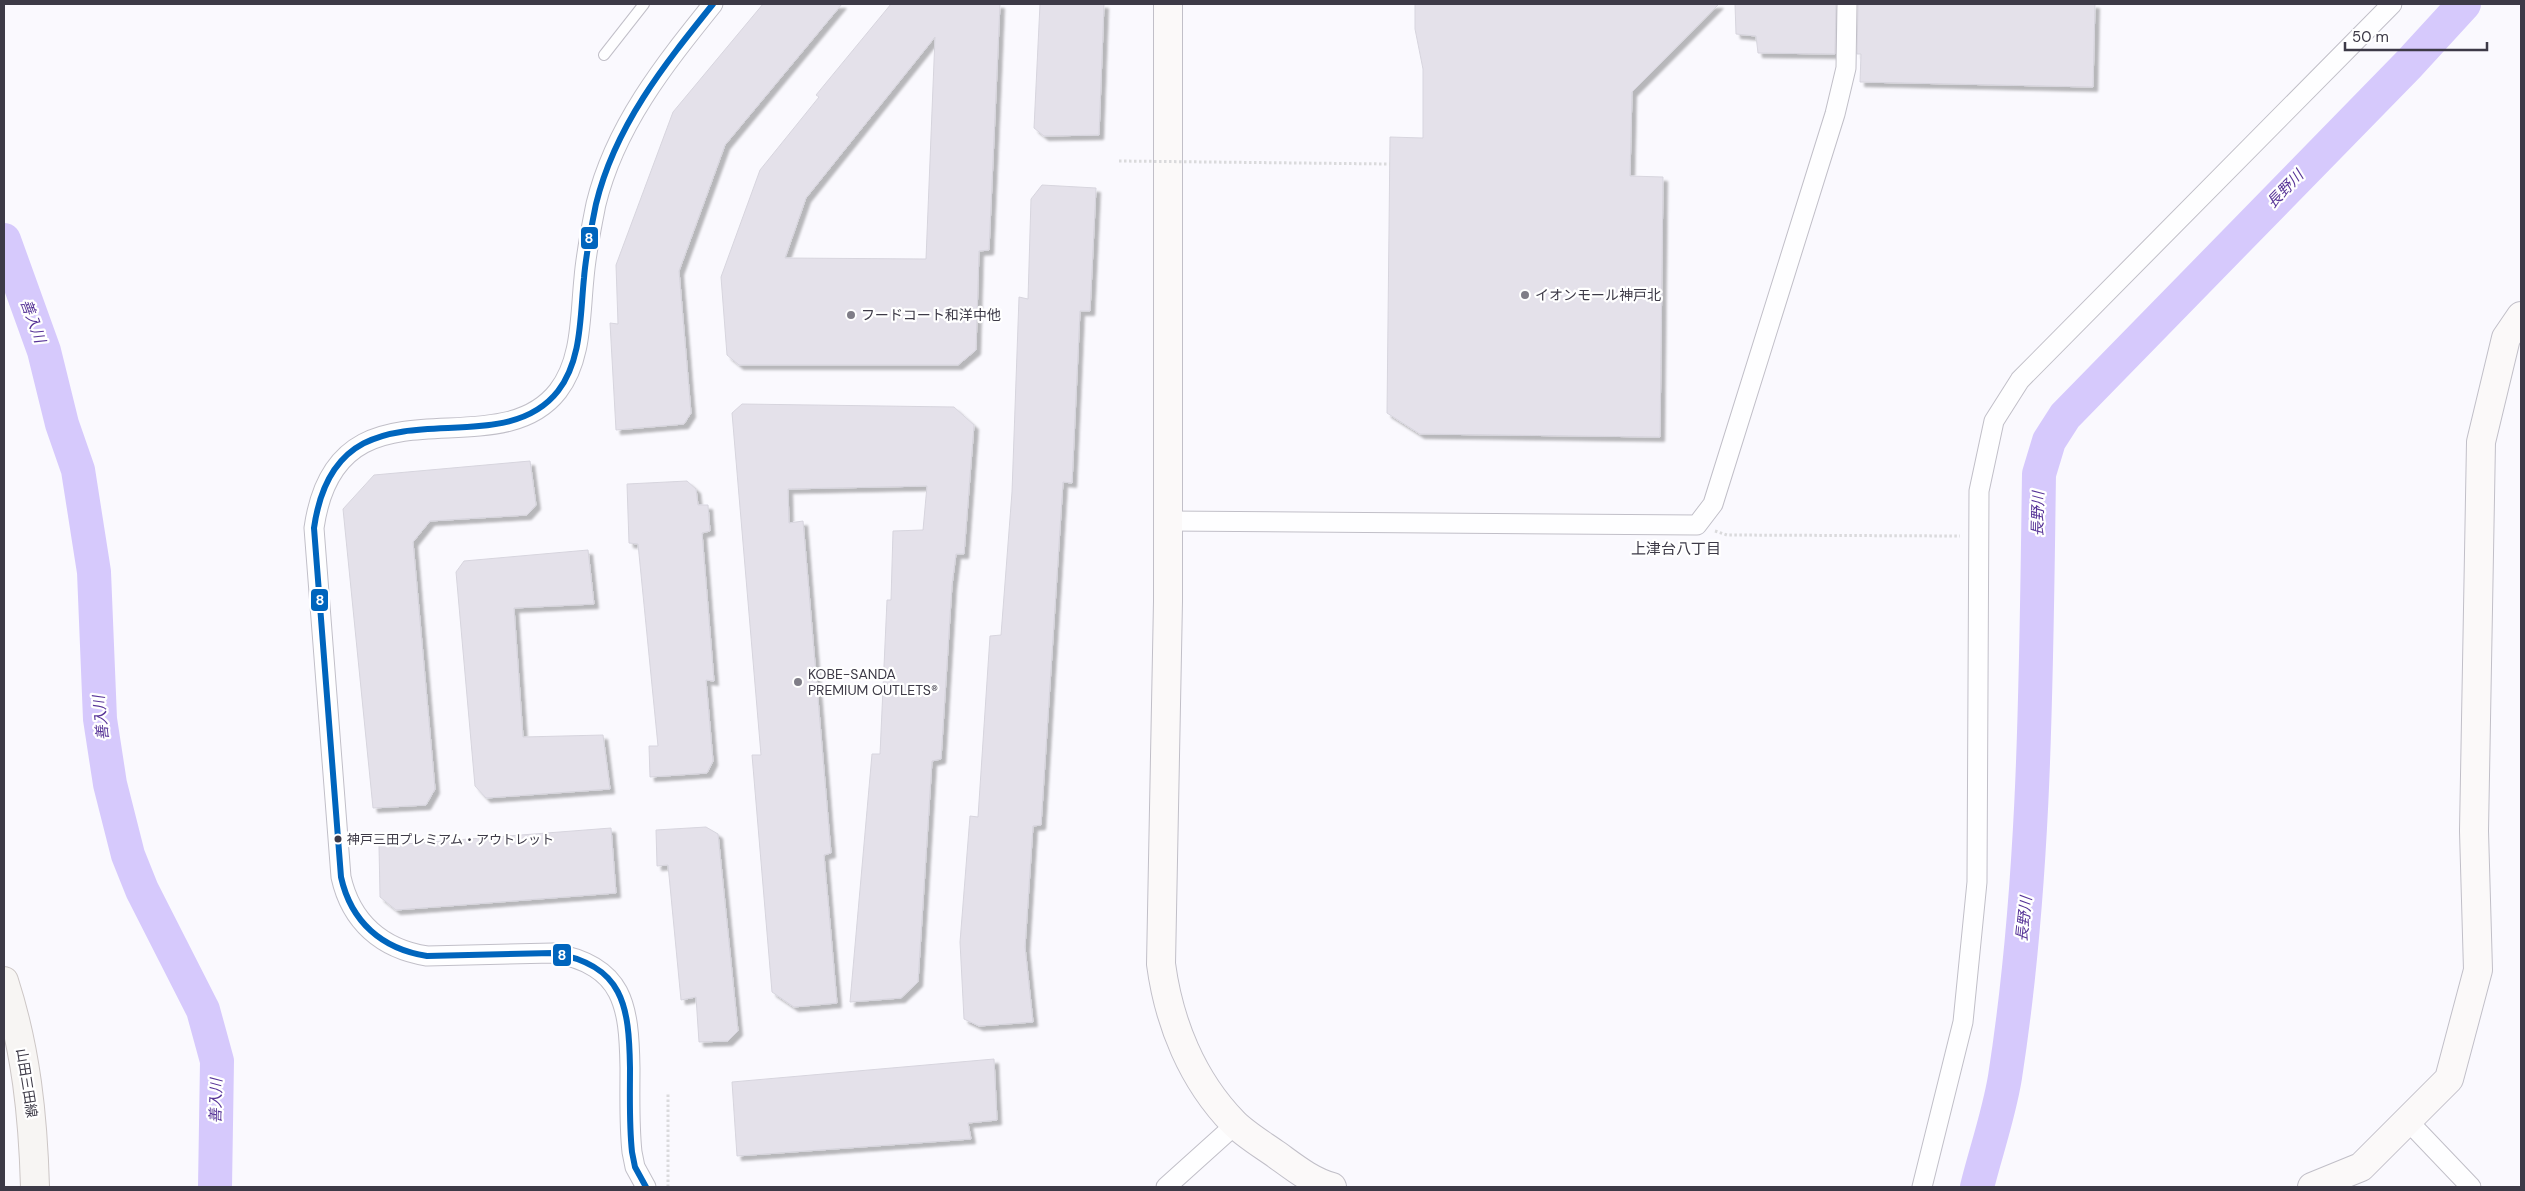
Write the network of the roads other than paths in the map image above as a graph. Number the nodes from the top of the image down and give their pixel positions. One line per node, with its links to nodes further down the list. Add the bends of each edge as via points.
1 (644, 4): 6 (lane)
2 (713, 4): 13 (street, via 654,78 621,137 608,168 588,242 575,354 570,373 558,392 540,408 516,419 396,431 376,438 353,451 332,471 317,508 314,528 341,877 345,893 364,926 392,947 427,956 553,953 573,956 607,977 627,1013 632,1152 635,1167)
3 (1168, 4): 8 (street)
4 (1847, 4): 8 (street, via 1846,68 1835,114 1713,504 1698,525)
5 (2392, 4): 16 (street, via 2020,380 1994,421 1979,491 1978,882 1963,1022)
6 (604, 55)
7 (2521, 316): 10 (street, via 2506,338 2481,442 2474,831 2478,970 2449,1079)
8 (1168, 521): 11 (street, via 1161,964 1171,1015 1191,1064)
9 (4, 981): 12 (main road, 山田三田線, via 27,1073 34,1130)
10 (2408, 1121): 17 (street, via 2361,1167); 18 (street)
11 (1236, 1124): 14 (street); 15 (street, via 1315,1182)
12 (34, 1187)
13 (646, 1187)
14 (1166, 1187)
15 (1332, 1187)
16 (1922, 1187)
17 (2312, 1187)
18 (2471, 1187)

